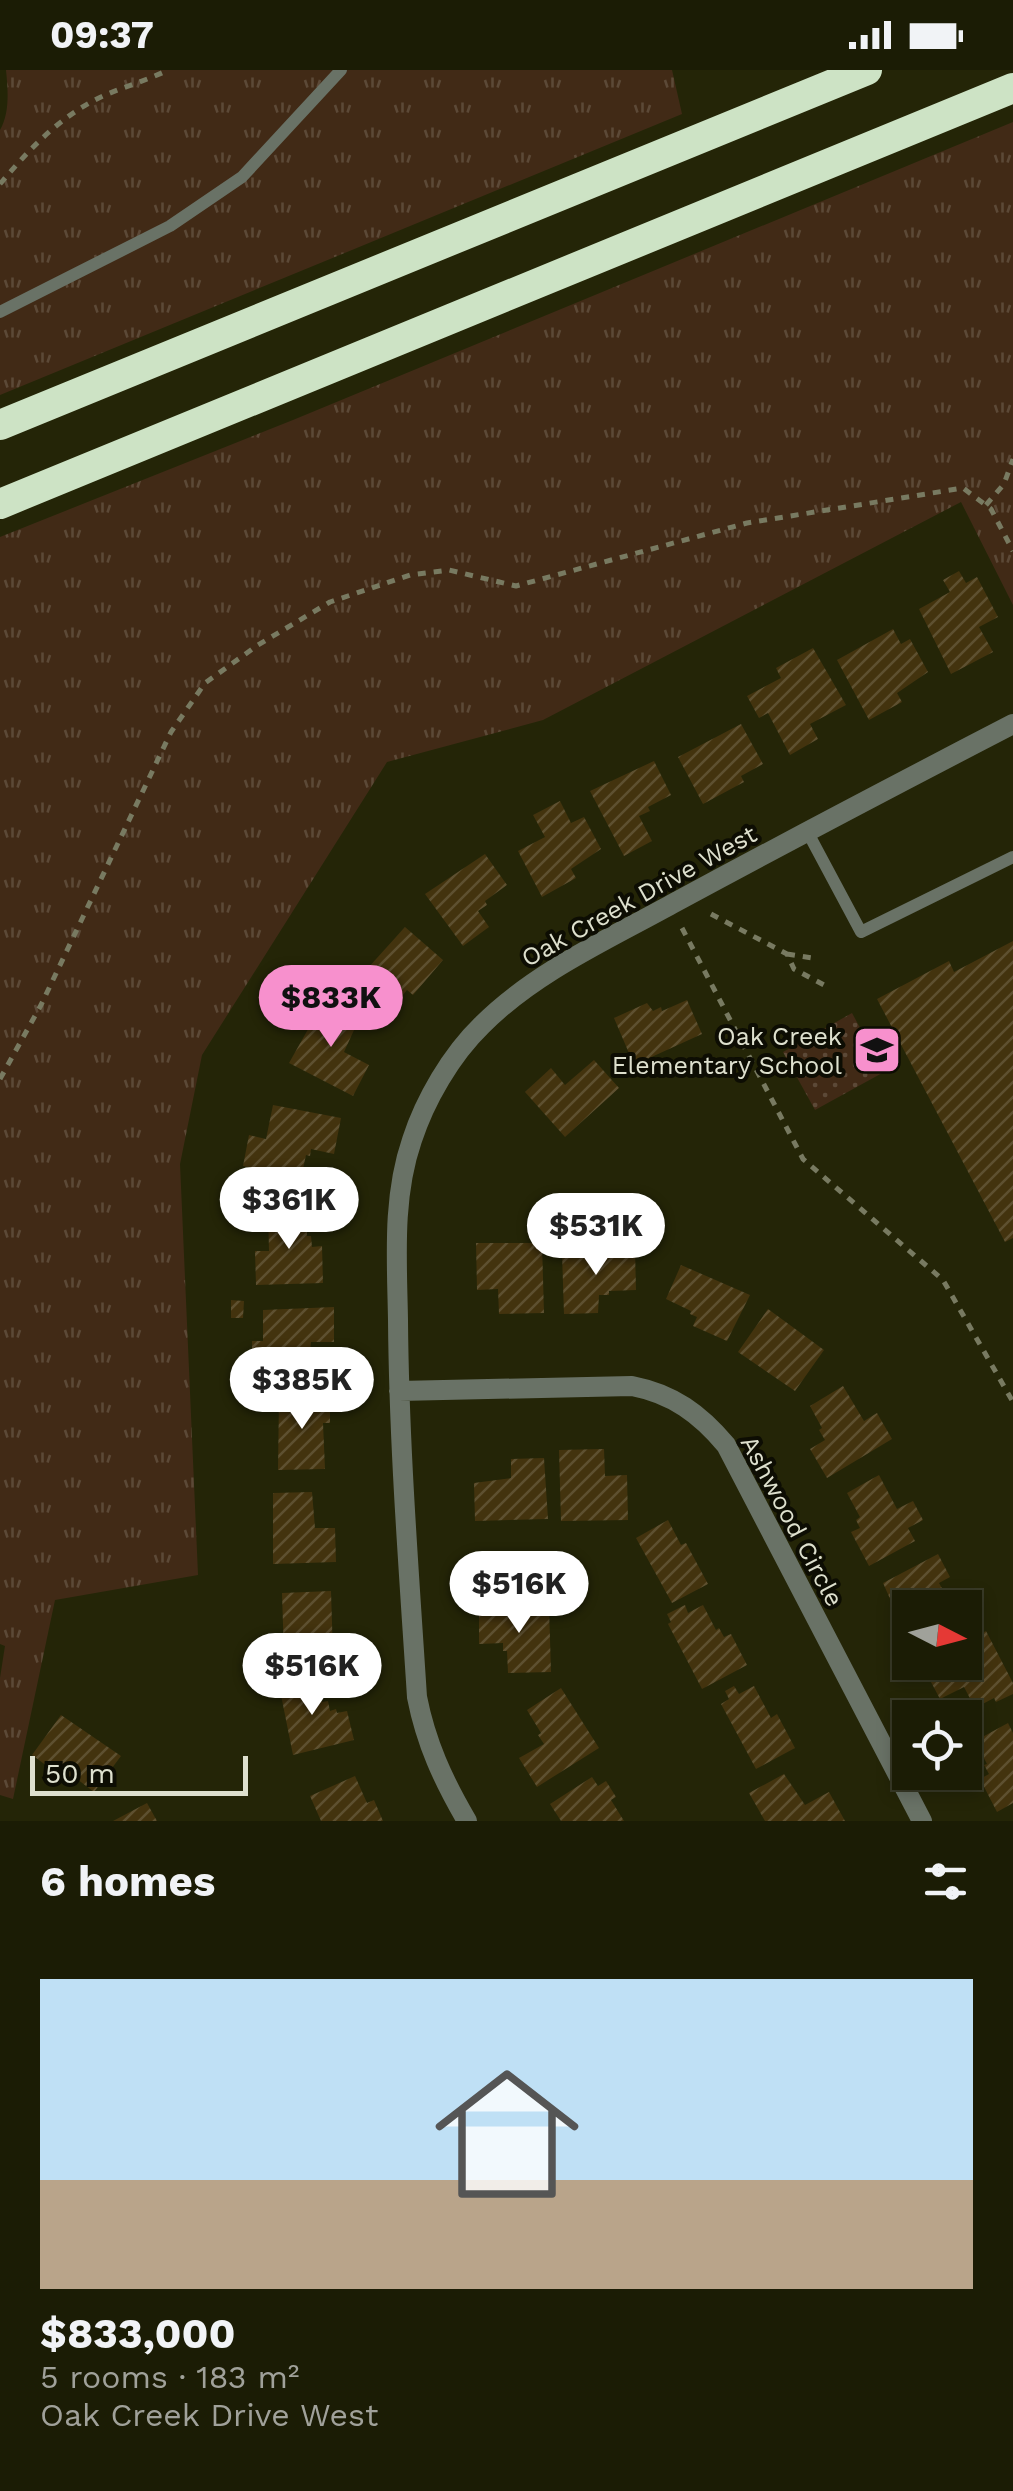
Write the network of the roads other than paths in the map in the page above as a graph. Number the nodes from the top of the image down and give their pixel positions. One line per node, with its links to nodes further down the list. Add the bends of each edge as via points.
1 (341, 70): 4 (lane, via 242,177 170,226)
2 (867, 70): 5 (highway)
3 (1013, 88): 6 (highway)
4 (0, 312)
5 (0, 425)
6 (0, 504)
7 (1013, 724): 8 (street, Oak Creek Drive West)
8 (807, 830): 9 (lane, via 862,932); 10 (street, Oak Creek Drive West, via 564,963 515,995 454,1059 412,1140 401,1184)
9 (1013, 856)
10 (398, 1391): 11 (street, Oak Creek Drive West, via 417,1697 426,1740); 12 (street, Ashwood Circle, via 632,1386 656,1391 705,1420 726,1445)
11 (468, 1821)
12 (922, 1821)

